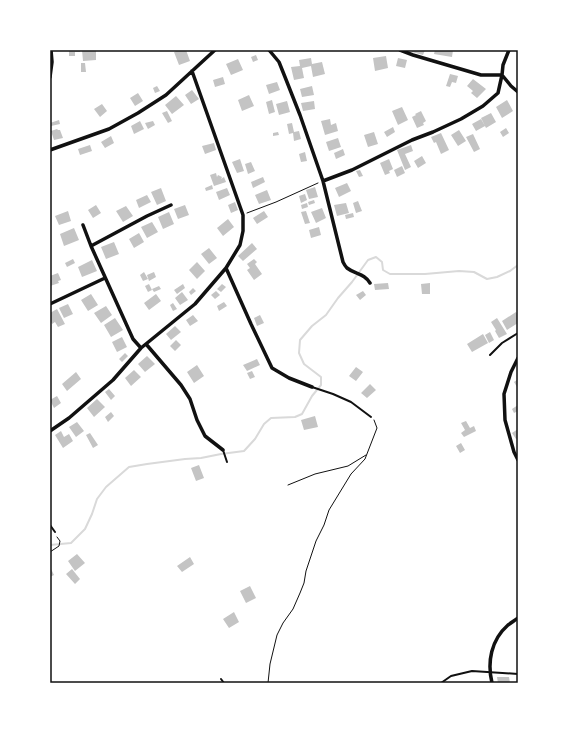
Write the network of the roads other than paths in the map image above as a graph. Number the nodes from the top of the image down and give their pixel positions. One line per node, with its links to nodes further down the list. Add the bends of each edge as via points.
1 (51, 50): 8 (street)
2 (215, 50): 6 (street)
3 (269, 50): 11 (street, via 279,62)
4 (400, 50): 7 (street, via 481,75)
5 (509, 50): 7 (street)
6 (192, 71): 10 (street, via 166,95 138,113 108,129); 15 (street, via 243,215 244,231 240,245)
7 (502, 75): 9 (street); 11 (street, via 498,93 483,106 461,119)
8 (50, 77)
9 (518, 92)
10 (50, 150)
11 (323, 181): 17 (street, via 343,262 347,268 362,274)
12 (170, 205): 14 (street)
13 (83, 225): 14 (street)
14 (91, 246): 16 (street)
15 (226, 268): 20 (street, via 196,304); 24 (street, via 272,368)
16 (105, 278): 18 (street); 21 (street, via 132,339)
17 (370, 283)
18 (50, 304)
19 (518, 333): 22 (lane, via 502,343)
20 (146, 344): 21 (street); 27 (street, via 182,385 206,436)
21 (141, 348): 26 (street, via 113,380)
22 (490, 355)
23 (518, 358): 28 (street, via 504,394 506,420)
24 (312, 387): 25 (lane, via 351,402)
25 (371, 417)
26 (50, 431)
27 (223, 450): 29 (lane)
28 (518, 460)
29 (227, 462)
30 (50, 525): 31 (lane)
31 (55, 532)
32 (518, 618): 33 (street, via 508,625 491,651)
33 (490, 672): 34 (lane); 37 (lane, via 472,671 451,676); 38 (street)
34 (518, 674)
35 (222, 679): 36 (lane)
36 (224, 683)
37 (441, 683)
38 (492, 683)

